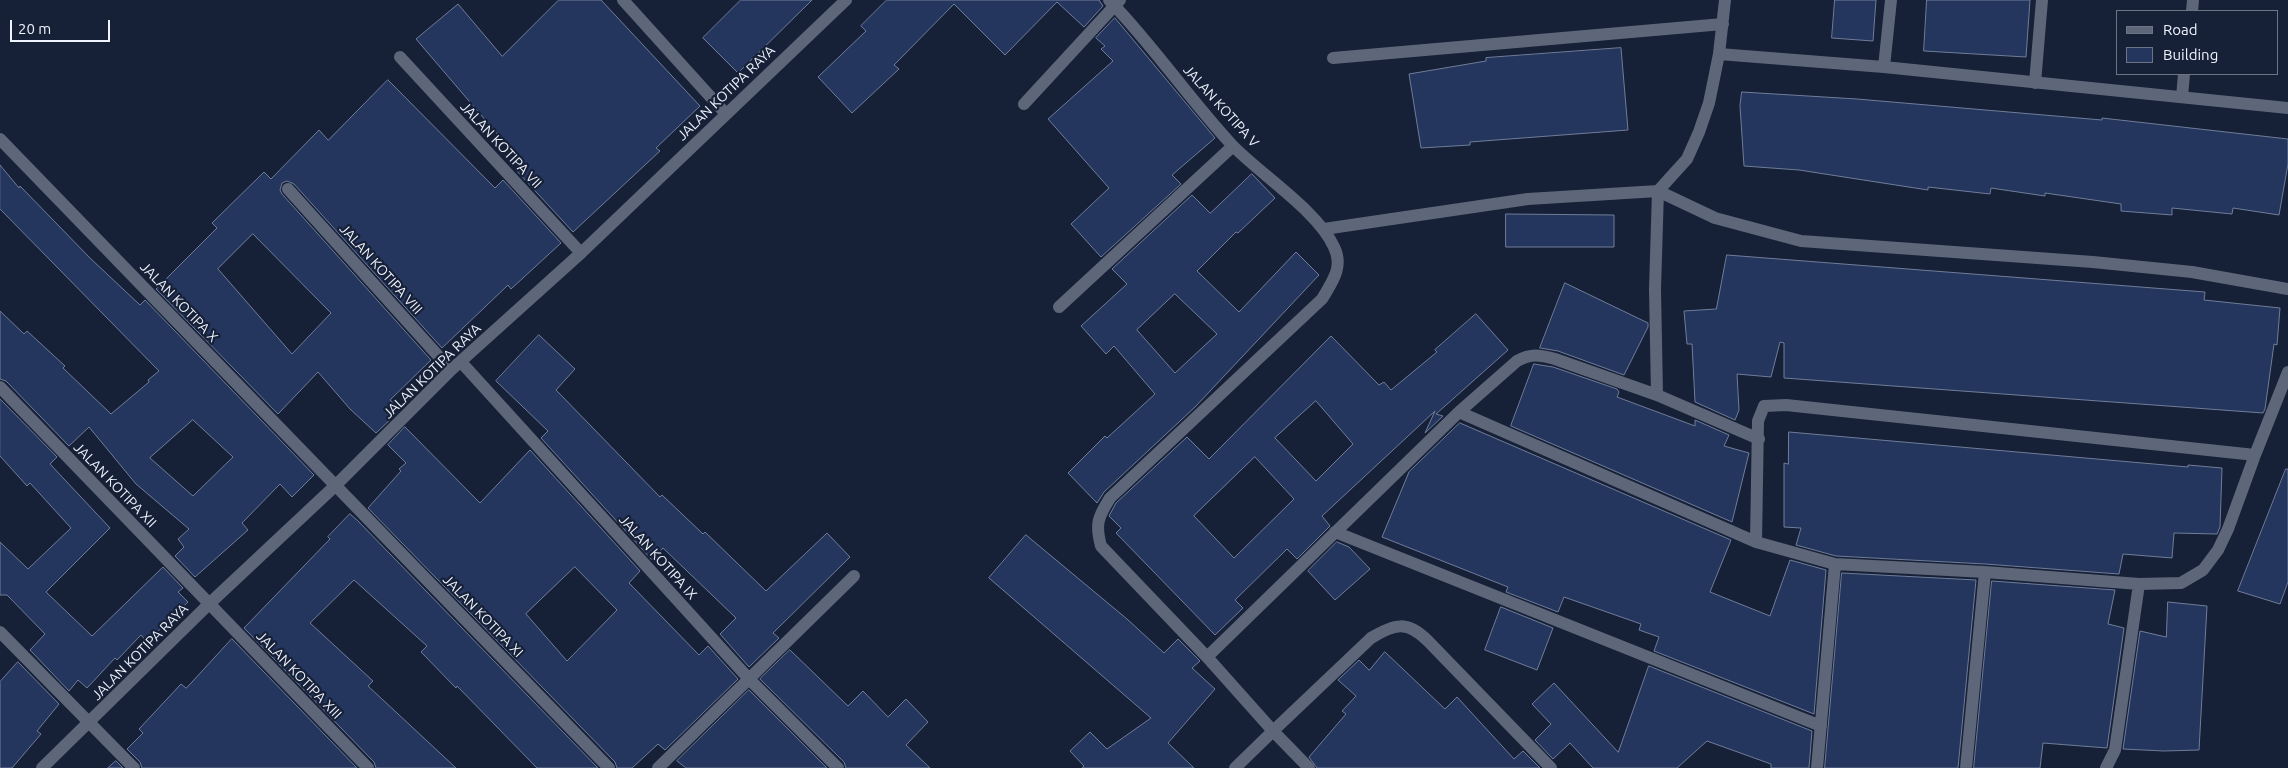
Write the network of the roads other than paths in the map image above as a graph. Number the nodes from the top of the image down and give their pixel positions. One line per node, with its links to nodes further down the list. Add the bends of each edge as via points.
1 (623, 0): 17 (street)
2 (846, 0): 17 (street, JALAN KOTIPA RAYA)
3 (1725, 0): 7 (street)
4 (1891, 0): 11 (street)
5 (2042, 0): 13 (street)
6 (1114, 2): 15 (street); 19 (street, JALAN KOTIPA V)
7 (1723, 24): 8 (street); 10 (street)
8 (1719, 54): 11 (street); 21 (street, via 1700,132 1687,159)
9 (400, 57): 23 (street, JALAN KOTIPA VII)
10 (1333, 58)
11 (1884, 67): 13 (street)
12 (2184, 75): 14 (street)
13 (2035, 82): 14 (street)
14 (2182, 97): 16 (street)
15 (1024, 104)
16 (2288, 108)
17 (726, 114): 23 (street, JALAN KOTIPA RAYA)
18 (0, 139): 34 (street, JALAN KOTIPA X)
19 (1233, 146): 22 (street, JALAN KOTIPA V); 25 (street)
20 (288, 188): 27 (street, JALAN KOTIPA VIII)
21 (1658, 191): 22 (street, via 1528,199); 24 (street, via 1715,218 1801,241 2093,262 2192,272); 30 (street, via 1655,289)
22 (1324, 229): 43 (street, JALAN KOTIPA V, via 1335,248 1339,264 1322,299 1110,498 1100,512 1096,528 1101,546)
23 (581, 253): 26 (street, JALAN KOTIPA RAYA)
24 (2288, 289)
25 (1059, 307)
26 (461, 362): 27 (street, JALAN KOTIPA RAYA); 44 (street, JALAN KOTIPA IX)
27 (451, 370): 34 (street, JALAN KOTIPA RAYA)
28 (2288, 372): 33 (street)
29 (0, 387): 41 (street, JALAN KOTIPA XII)
30 (1657, 395): 31 (street, via 1539,354 1528,355 1500,375); 32 (street)
31 (1459, 412): 35 (street); 36 (street)
32 (1759, 439): 33 (street, via 1760,412 1764,406 1774,404); 36 (street)
33 (2255, 455): 40 (street, via 2228,529 2203,570 2181,583)
34 (336, 485): 41 (street, JALAN KOTIPA RAYA); 51 (street, JALAN KOTIPA XI)
35 (1335, 532): 43 (street); 46 (street)
36 (1756, 542): 37 (street)
37 (1835, 564): 38 (street); 46 (street)
38 (1985, 572): 40 (street); 58 (street)
39 (854, 576): 44 (street)
40 (2139, 584): 59 (street, via 2115,750)
41 (209, 604): 45 (street, JALAN KOTIPA RAYA); 50 (street, JALAN KOTIPA XIII)
42 (0, 632): 45 (street)
43 (1207, 657): 47 (street)
44 (750, 680): 52 (street); 53 (street, JALAN KOTIPA IX)
45 (90, 723): 48 (street, JALAN KOTIPA RAYA); 49 (street)
46 (1821, 726): 57 (street)
47 (1274, 731): 54 (street); 55 (street); 56 (street, via 1371,638 1388,627 1405,625 1419,632)
48 (42, 768)
49 (134, 768)
50 (368, 768)
51 (609, 768)
52 (658, 768)
53 (838, 768)
54 (1235, 768)
55 (1310, 768)
56 (1551, 768)
57 (1817, 768)
58 (1966, 768)
59 (2106, 768)

